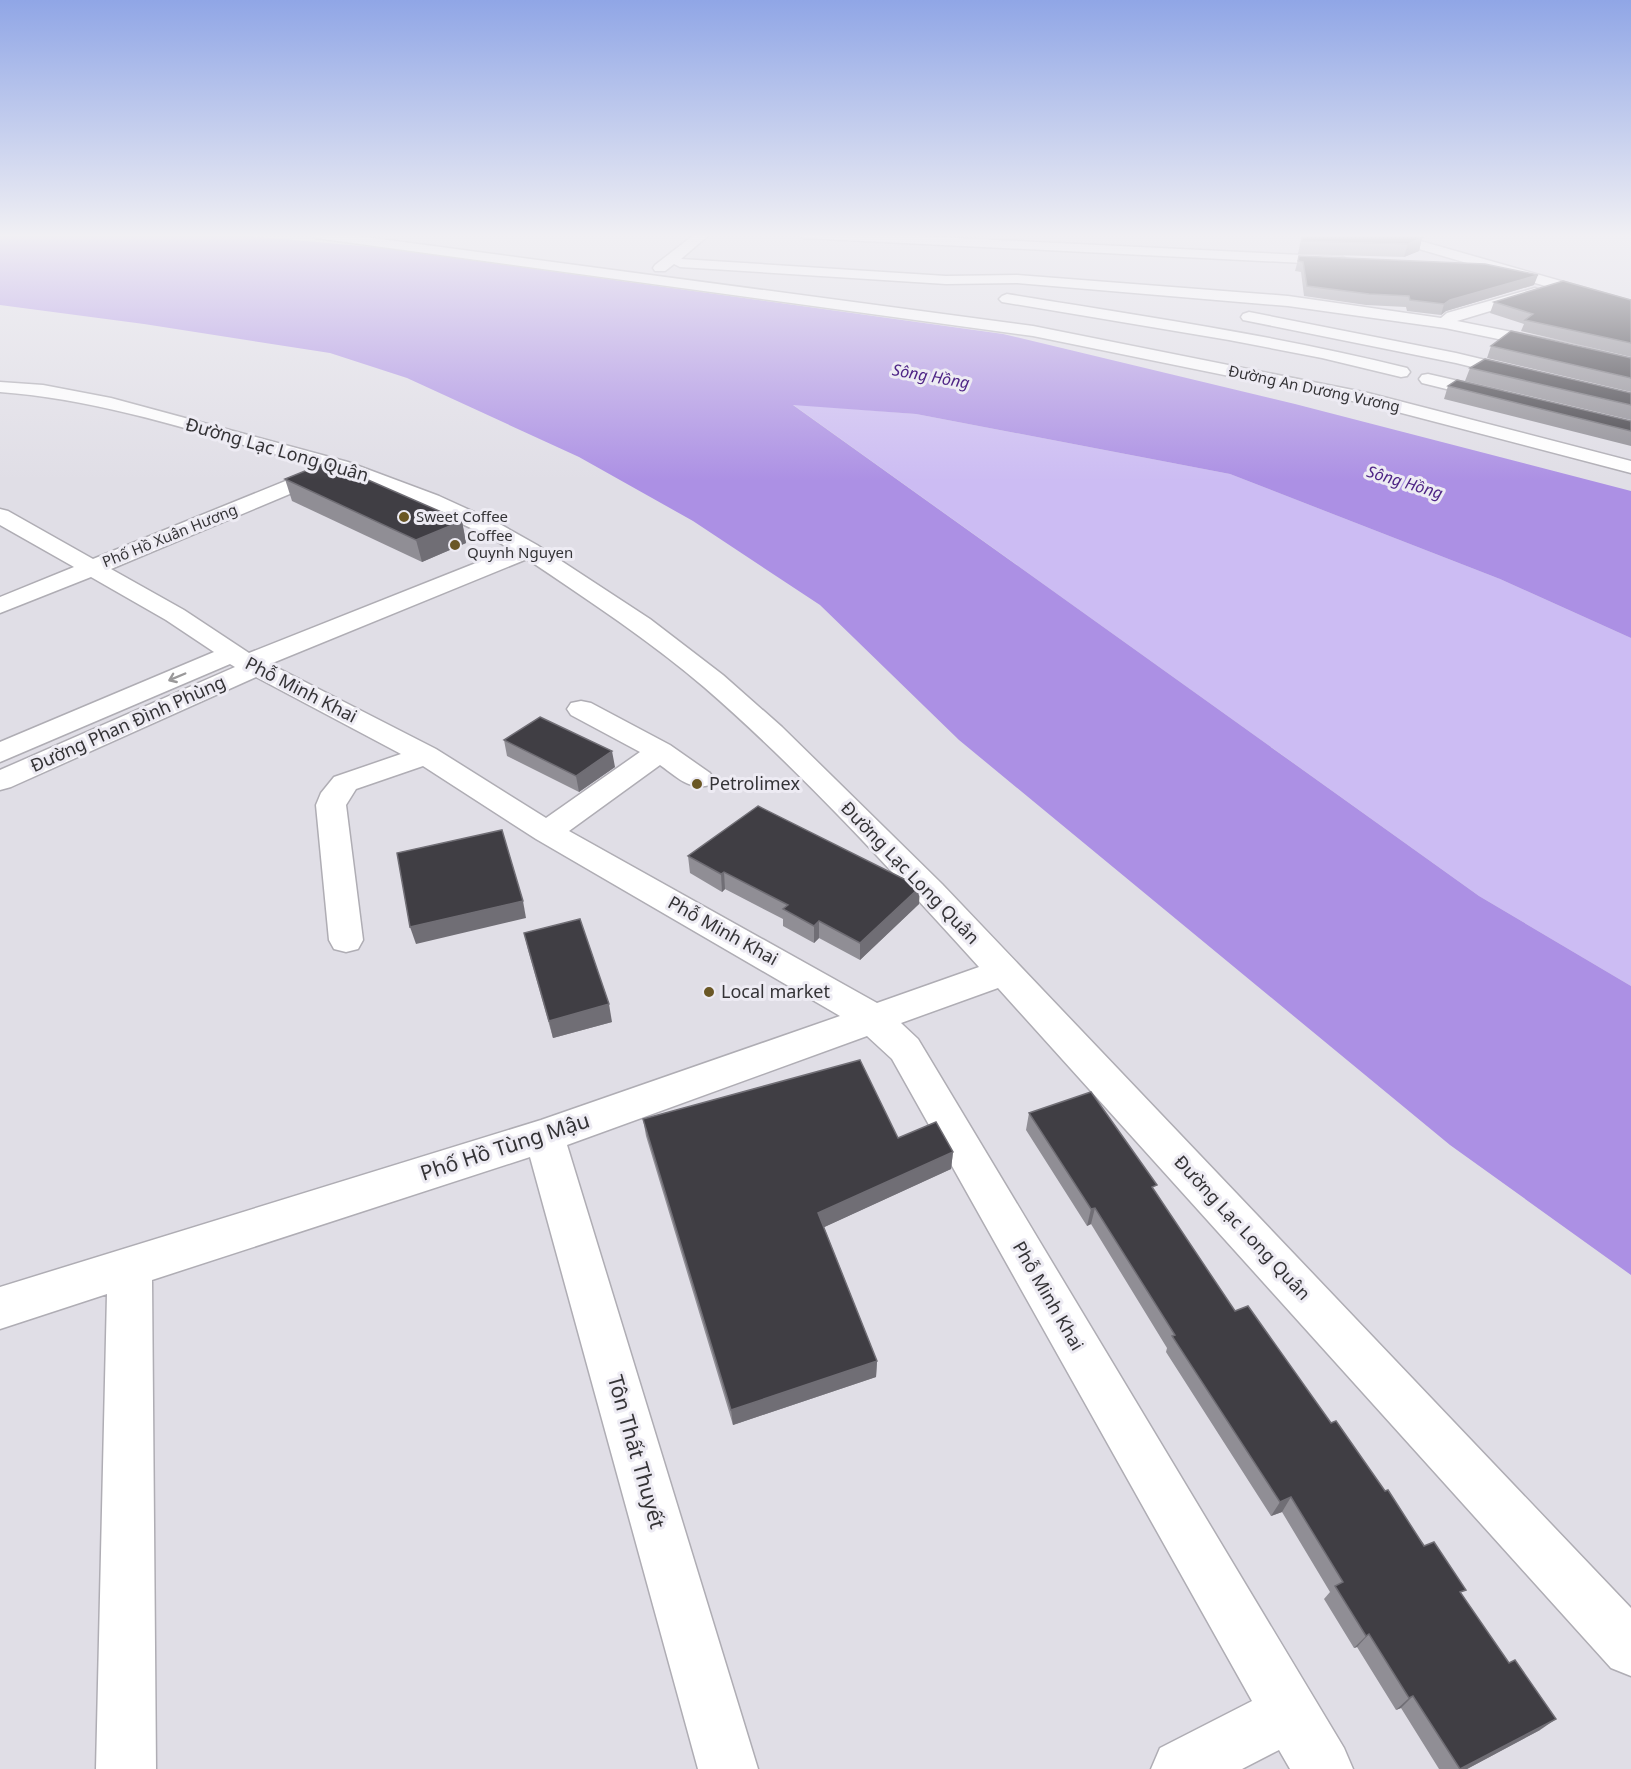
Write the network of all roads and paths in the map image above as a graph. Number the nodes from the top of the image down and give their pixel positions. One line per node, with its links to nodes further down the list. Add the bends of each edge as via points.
1 (928, 317): 12 (street, Đường An Dương Vương)
2 (1118, 317): 7 (street)
3 (1137, 317): 7 (street)
4 (1247, 317): 8 (street)
5 (1398, 317): 9 (street)
6 (1452, 317): 9 (street)
7 (1133, 319): 11 (street); 12 (street)
8 (1261, 319): 11 (street); 13 (street)
9 (1443, 323): 10 (street); 13 (street)
10 (1471, 329): 14 (street); 16 (street)
11 (1229, 335): 15 (street); 17 (street)
12 (1099, 343): 15 (street, Đường An Dương Vương)
13 (1431, 353): 14 (street); 17 (street)
14 (1456, 358): 18 (street); 19 (street)
15 (1187, 361): 22 (street, Đường An Dương Vương)
16 (1631, 364)
17 (1401, 372): 22 (street)
18 (1538, 378)
19 (1428, 379): 21 (street); 23 (street)
20 (0, 387): 24 (street, Đường Lạc Long Quân, via 42,390 111,404)
21 (1507, 398)
22 (1368, 399): 23 (street, Đường An Dương Vương)
23 (1389, 404): 25 (street, Đường An Dương Vương)
24 (341, 466): 27 (street, Đường Lạc Long Quân, via 431,501); 28 (street, Phố Hồ Xuân Hương)
25 (1631, 467)
26 (0, 516): 28 (street, Phỗ Minh Khai)
27 (529, 550): 30 (street); 39 (street, Đường Lạc Long Quân, via 641,624 772,733)
28 (93, 568): 29 (street, Phố Hồ Xuân Hương); 30 (street, Phỗ Minh Khai)
29 (0, 606)
30 (245, 661): 32 (street, Đường Phan Đình Phùng, one-way to 32); 34 (street, Phỗ Minh Khai); 36 (street, Đường Phan Đình Phùng)
31 (580, 709): 33 (street)
32 (1, 751)
33 (660, 751): 35 (street); 37 (street)
34 (426, 755): 37 (street, Phỗ Minh Khai); 38 (street, via 345,783 336,793 331,806)
35 (699, 779)
36 (0, 781)
37 (547, 832): 40 (street, Phỗ Minh Khai)
38 (346, 940)
39 (1005, 972): 40 (street, Phố Hồ Tùng Mậu); 44 (street, Đường Lạc Long Quân)
40 (872, 1018): 41 (street, Phố Hồ Tùng Mậu); 45 (street, Phỗ Minh Khai, via 905,1049)
41 (544, 1136): 42 (street, Phố Hồ Tùng Mậu); 47 (street, Tôn Thất Thuyết)
42 (130, 1266): 43 (street, Phố Hồ Tùng Mậu); 46 (street)
43 (0, 1308)
44 (1631, 1648)
45 (1290, 1713): 48 (street); 49 (street, Phỗ Minh Khai)
46 (126, 1769)
47 (728, 1769)
48 (1181, 1769)
49 (1323, 1769)

